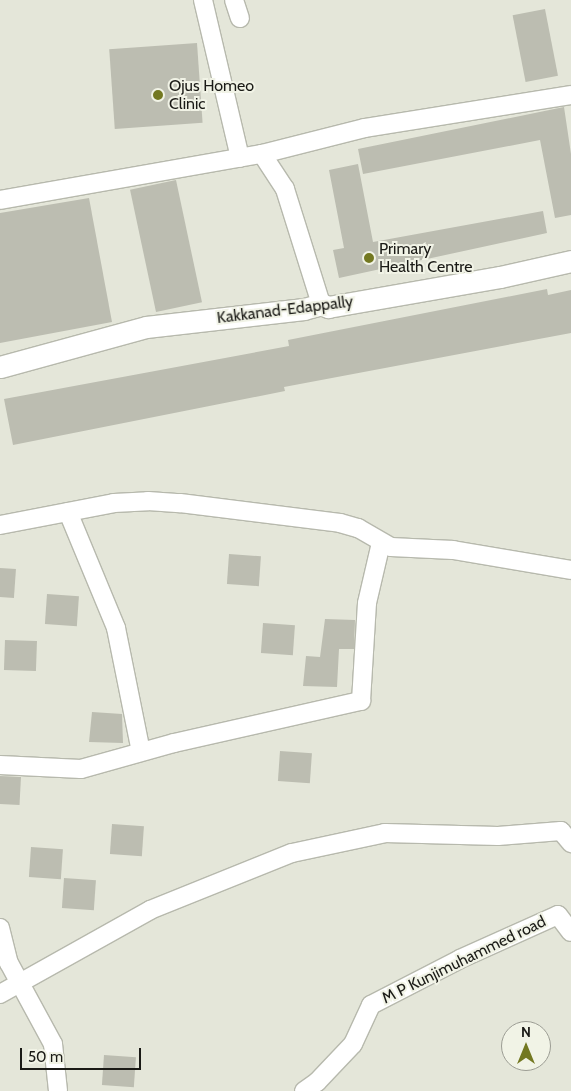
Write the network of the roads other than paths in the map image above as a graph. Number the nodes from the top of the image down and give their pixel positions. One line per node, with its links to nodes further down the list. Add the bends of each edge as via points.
1 (203, 0): 6 (street)
2 (234, 0): 3 (street)
3 (240, 18)
4 (571, 95): 5 (street, via 365,128)
5 (262, 154): 6 (street); 9 (street, via 285,189)
6 (240, 158): 7 (street)
7 (0, 200)
8 (571, 260): 9 (street, Kakkanad-Edappally, via 500,277 328,307)
9 (321, 304): 10 (street, Kakkanad-Edappally, via 304,309 146,328)
10 (0, 367)
11 (68, 512): 12 (street); 13 (street, via 140,501 180,503 340,523 358,528); 15 (street, via 116,628)
12 (0, 525)
13 (381, 543): 14 (street, via 391,547 453,550); 15 (street, via 367,603 361,701)
14 (571, 570)
15 (141, 752): 16 (street, via 81,769)
16 (0, 765)
17 (571, 843): 20 (street, via 561,832 498,836 385,833 292,853 150,910)
18 (0, 928): 20 (street, via 9,963)
19 (571, 932): 23 (street, M P Kunjimuhammed road, via 558,915 460,959 371,1005 353,1044 317,1082)
20 (21, 984): 21 (street); 22 (street, via 53,1044)
21 (0, 994)
22 (58, 1091)
23 (304, 1091)

